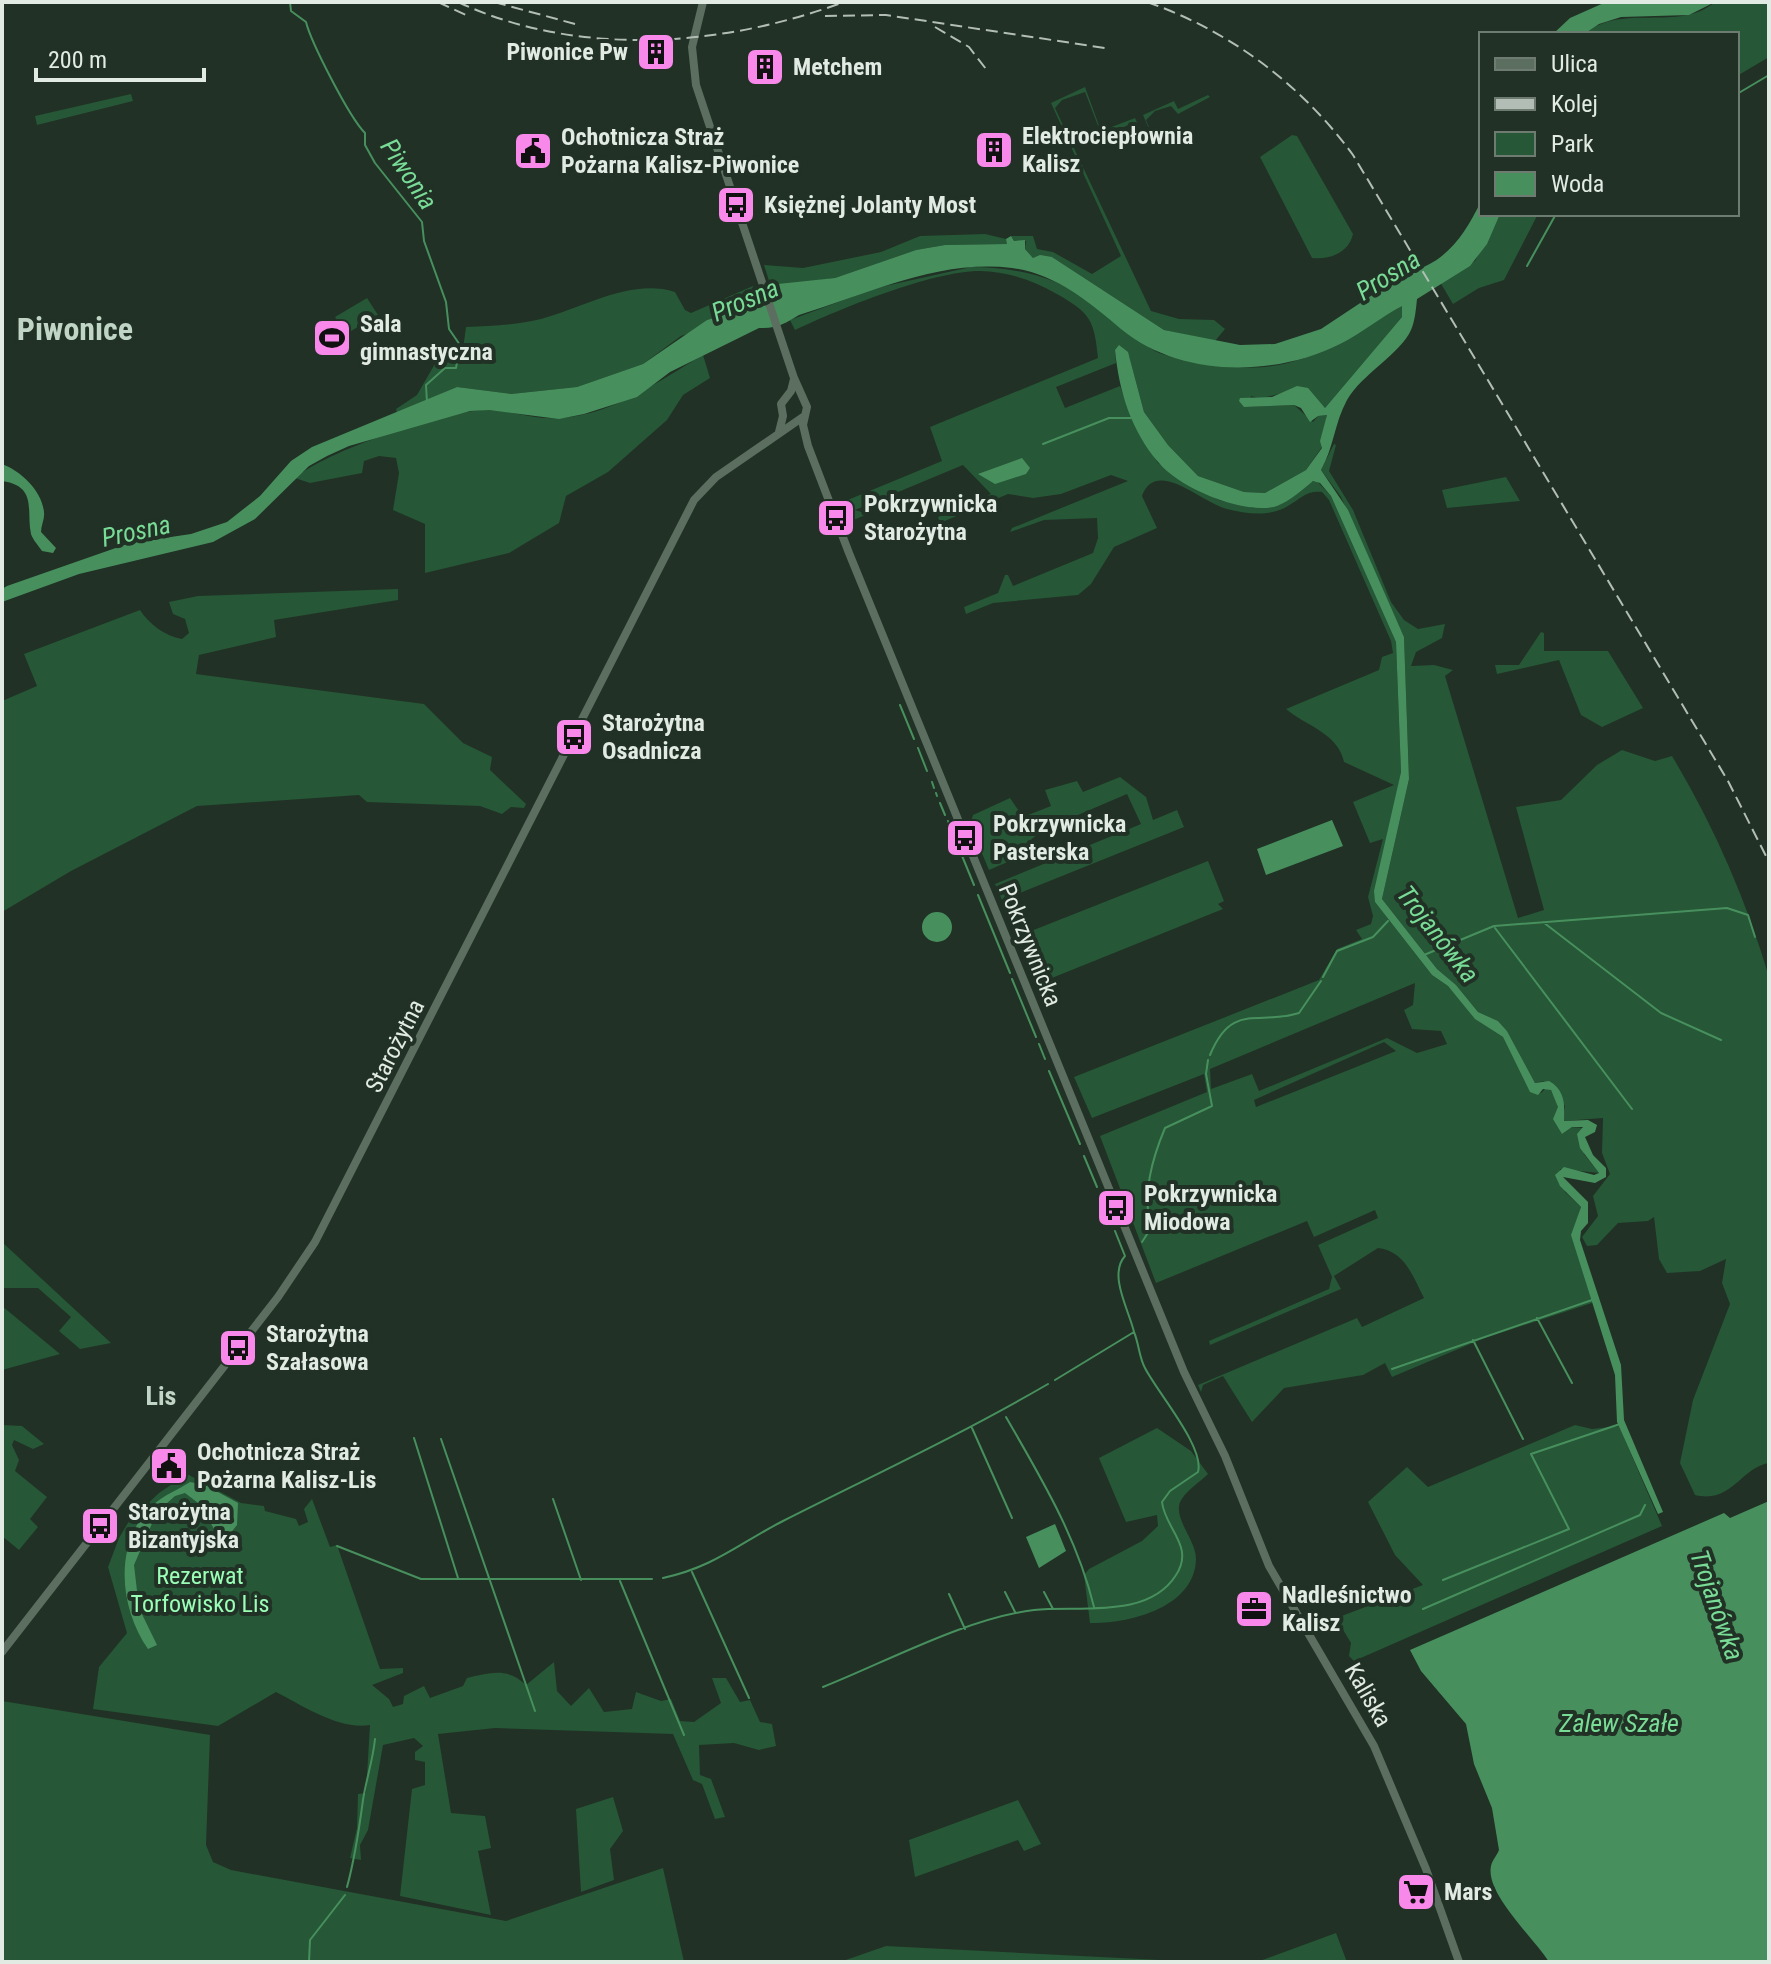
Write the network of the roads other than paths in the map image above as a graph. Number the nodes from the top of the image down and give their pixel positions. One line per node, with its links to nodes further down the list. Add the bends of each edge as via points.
1 (703, 2): 2 (street, via 692,58 696,85)
2 (794, 378): 3 (street); 4 (street)
3 (788, 395): 4 (street); 5 (street, via 781,404)
4 (802, 397): 6 (street, via 807,407)
5 (783, 416): 6 (street); 7 (street)
6 (799, 419): 7 (street, Starożytna); 8 (street, Pokrzywnicka)
7 (778, 435): 8 (street, via 794,432); 10 (street, Starożytna, via 716,477 694,500 304,1260)
8 (805, 442): 9 (street, Pokrzywnicka, via 1172,1343)
9 (1225, 1456): 11 (street, Kaliska, via 1277,1582 1374,1746)
10 (2, 1652)
11 (1459, 1962)

